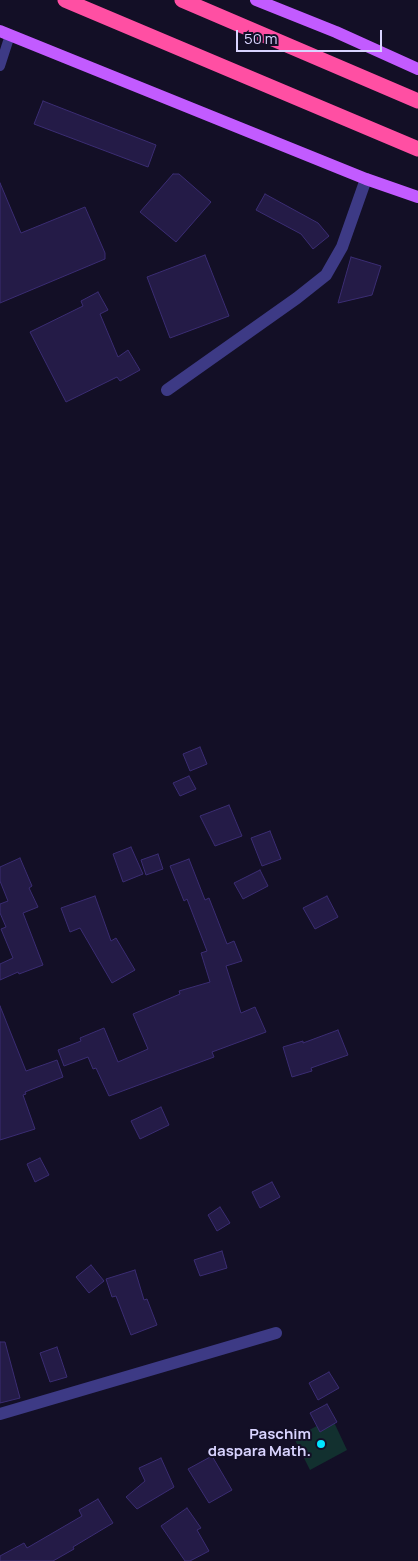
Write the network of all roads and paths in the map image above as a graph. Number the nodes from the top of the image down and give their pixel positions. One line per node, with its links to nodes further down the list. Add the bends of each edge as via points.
1 (65, 0): 8 (highway)
2 (182, 0): 7 (highway)
3 (256, 0): 6 (main road)
4 (5, 33): 5 (lane); 9 (main road)
5 (0, 66)
6 (418, 69)
7 (418, 101)
8 (418, 149)
9 (366, 179): 10 (main road); 11 (street, via 342,246 326,275)
10 (418, 197)
11 (167, 390)
12 (276, 1333): 13 (street)
13 (0, 1414)

